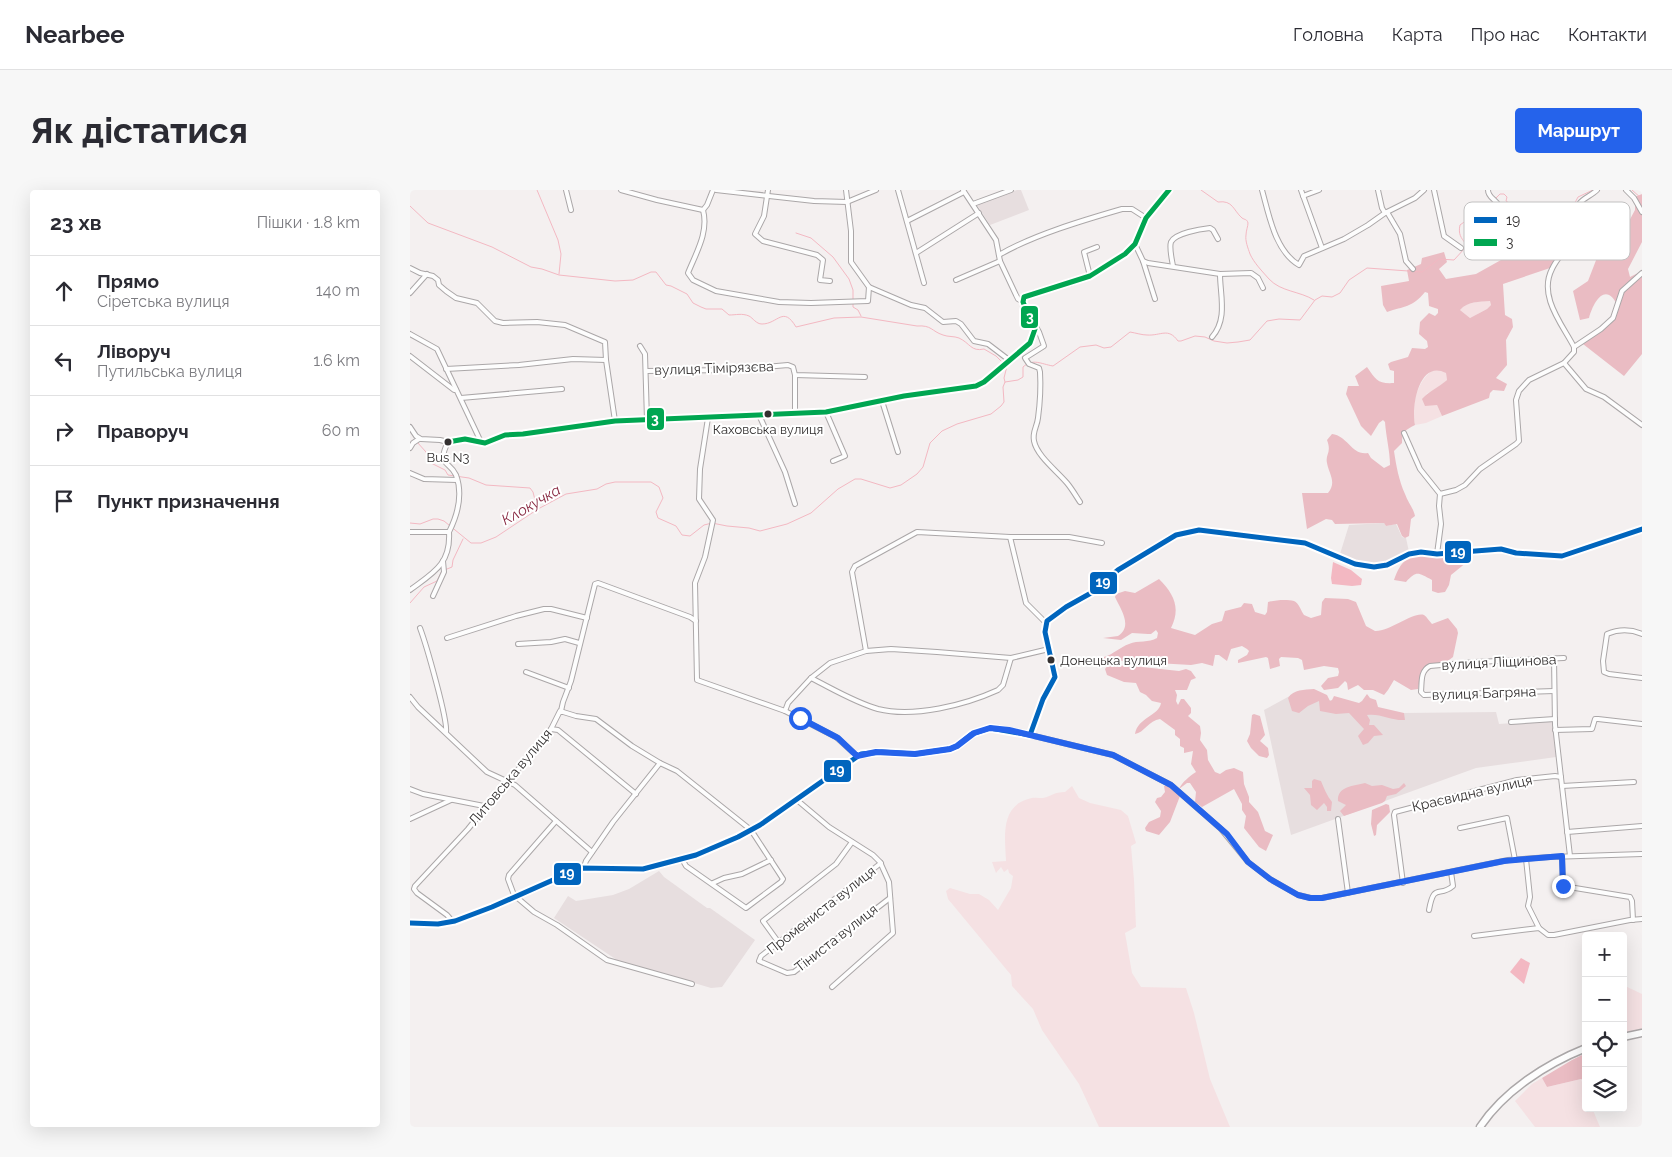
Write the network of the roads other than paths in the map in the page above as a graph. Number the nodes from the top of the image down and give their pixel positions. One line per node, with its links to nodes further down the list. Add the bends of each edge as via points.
1 (566, 190): 26 (street)
2 (621, 190): 27 (street)
3 (714, 190): 20 (street); 27 (street)
4 (768, 190): 20 (street)
5 (846, 190): 22 (street)
6 (876, 190): 22 (street)
7 (898, 190): 32 (street)
8 (1011, 190): 25 (street)
9 (1169, 190): 31 (street)
10 (1262, 190): 36 (street, via 1284,251 1299,266 1304,256)
11 (1301, 190): 21 (street)
12 (1319, 190): 21 (street)
13 (1378, 190): 28 (street)
14 (1424, 190): 28 (street)
15 (1434, 190): 37 (street, via 1444,236)
16 (1488, 190): 23 (street)
17 (1597, 190): 24 (street)
18 (1626, 190): 29 (street)
19 (963, 191): 25 (street); 32 (street)
20 (768, 196): 22 (street); 51 (street, via 764,216 755,234 763,241 823,260 820,280)
21 (1303, 196): 36 (street)
22 (847, 202): 53 (street, via 851,262)
23 (1495, 202)
24 (1581, 202)
25 (973, 204): 30 (street)
26 (571, 210)
27 (703, 210): 53 (street, via 703,237 688,273 693,280 716,291 779,302 830,303 868,301)
28 (1386, 212): 36 (street, via 1344,239); 45 (street, via 1400,234 1406,261)
29 (1642, 212)
30 (979, 213): 38 (street); 39 (street, via 996,240)
31 (1146, 218): 34 (street); 39 (street, via 1132,209 1122,209)
32 (907, 222): 38 (street)
33 (1218, 239): 43 (street, via 1210,228 1174,238 1171,244)
34 (1134, 244): 42 (street); 49 (street, via 1125,254)
35 (1097, 247): 49 (street, via 1084,252)
36 (1322, 248)
37 (1461, 248)
38 (916, 253): 52 (street)
39 (999, 255): 41 (street)
40 (1558, 260): 62 (street, via 1550,271 1549,299)
41 (1000, 261): 50 (street); 57 (street, via 1018,299)
42 (1143, 261): 43 (street); 56 (street)
43 (1173, 266): 48 (street)
44 (410, 268): 47 (street)
45 (1413, 269)
46 (1642, 273): 62 (street, via 1622,292 1612,318 1601,330)
47 (427, 274): 55 (street); 64 (street, via 456,298 476,303 495,321 565,325 599,338 605,342)
48 (1220, 274): 54 (street, via 1251,273); 60 (street, via 1222,316)
49 (1090, 276): 57 (street, via 1032,292 1024,297)
50 (956, 280)
51 (830, 281)
52 (924, 283)
53 (869, 287): 65 (street, via 925,308 943,322 956,321 974,341 988,344)
54 (1263, 288)
55 (410, 293)
56 (1155, 299)
57 (1023, 302): 58 (street)
58 (1034, 324): 65 (street, via 1030,343); 93 (street, via 1044,346 1025,358 1040,372 1040,401 1033,430 1034,441 1039,454 1063,478)
59 (410, 334): 67 (street, via 437,349)
60 (1212, 337)
61 (640, 346): 68 (street, via 645,354)
62 (1574, 347): 66 (street, via 1574,352)
63 (410, 356): 72 (street)
64 (606, 360): 67 (street, via 573,359); 80 (street)
65 (1008, 361): 74 (street, via 976,386)
66 (1564, 363): 81 (street, via 1586,389); 92 (street, via 1529,380 1519,390 1516,400 1519,441 1480,469 1466,485)
67 (446, 369): 72 (street)
68 (646, 371): 69 (street, вулиця Тімірязєва, via 732,370 788,365 794,367); 79 (street)
69 (795, 375): 70 (street, вулиця Тімірязєва); 76 (street)
70 (865, 377)
71 (562, 389): 73 (street)
72 (456, 390): 73 (street)
73 (461, 398): 86 (street)
74 (882, 401): 75 (street); 88 (street)
75 (826, 412): 76 (street); 89 (street, via 845,456)
76 (795, 413): 77 (street)
77 (759, 415): 78 (street); 94 (street, via 785,472)
78 (708, 418): 79 (street); 105 (street, via 699,499 713,520 706,557 695,583)
79 (647, 420): 80 (street)
80 (615, 421): 86 (street, via 505,435)
81 (1642, 425)
82 (410, 427): 84 (street)
83 (1404, 433): 92 (street, via 1420,468)
84 (416, 441): 85 (street); 87 (street)
85 (448, 442): 86 (street, via 466,439); 91 (street, via 443,456)
86 (482, 442)
87 (410, 448)
88 (898, 452)
89 (834, 461)
90 (410, 474): 91 (street, via 424,479)
91 (456, 477): 95 (street, via 460,500)
92 (1440, 494): 100 (street)
93 (1080, 502)
94 (795, 504)
95 (450, 528): 97 (street); 101 (street, via 450,545)
96 (1642, 529): 100 (street, via 1562,556 1501,549)
97 (410, 532)
98 (1010, 537): 99 (street); 106 (street, via 1026,603); 113 (street, via 917,532 855,566 852,572)
99 (1102, 542)
100 (1437, 554): 106 (street, via 1412,553 1387,565 1367,567 1305,543 1199,530 1176,534 1118,570)
101 (443, 561): 102 (street); 103 (street, via 444,571)
102 (410, 590)
103 (433, 596)
104 (587, 618): 105 (street, Литовська вулиця, via 595,584 598,583); 109 (street, via 544,609); 110 (street, Литовська вулиця)
105 (696, 621): 125 (street, via 697,680)
106 (1046, 624): 112 (street)
107 (420, 628): 131 (street)
108 (1642, 634): 119 (street, via 1634,630 1607,634 1602,666 1609,674)
109 (447, 638)
110 (579, 643): 111 (street, via 565,639); 120 (street, Литовська вулиця)
111 (518, 644)
112 (1049, 649): 114 (street); 132 (street, via 1055,678 1043,699)
113 (866, 651): 114 (street); 118 (street, via 830,663)
114 (1011, 658): 118 (street, via 1003,685 998,690 916,712 873,707)
115 (1554, 658): 116 (street, вулиця Ліщинова); 121 (street, вулиця Ліщинова, via 1430,666 1422,674); 122 (street)
116 (1564, 658)
117 (526, 672): 120 (street)
118 (811, 678): 125 (street, via 788,703)
119 (1642, 678)
120 (569, 688): 124 (street, Литовська вулиця)
121 (1421, 688): 122 (street, вулиця Багряна, via 1424,695)
122 (1554, 691): 126 (street)
123 (410, 697): 131 (street)
124 (561, 711): 129 (street, Литовська вулиця); 134 (street, via 596,719)
125 (785, 711): 133 (street, via 836,737)
126 (1555, 719): 127 (street); 130 (street)
127 (1511, 722)
128 (1642, 724): 130 (street, via 1596,719 1592,729)
129 (551, 729): 136 (street, Литовська вулиця); 142 (street, via 558,730)
130 (1555, 730): 135 (street)
131 (446, 732): 136 (street, via 487,772)
132 (1030, 735): 133 (street, via 990,728 974,733 950,749 915,754 876,752); 167 (street, via 1113,755 1170,784 1227,834 1257,870 1292,892 1314,899)
133 (857, 756): 144 (street)
134 (660, 763): 142 (street); 151 (street, via 678,771)
135 (1561, 777): 138 (street); 166 (street, Краєвидна вулиця, via 1517,780 1395,812)
136 (508, 782): 145 (street, Литовська вулиця); 148 (street)
137 (1634, 782): 138 (street)
138 (1562, 786): 152 (street)
139 (410, 789): 140 (street)
140 (415, 791): 141 (street); 143 (street)
141 (410, 794)
142 (636, 794): 154 (street)
143 (452, 799): 145 (street); 146 (street)
144 (797, 800): 151 (street); 153 (street)
145 (484, 806): 173 (street, Литовська вулиця, via 468,829 414,888)
146 (410, 819)
147 (1338, 819): 167 (street)
148 (556, 821): 154 (street); 168 (street, via 509,876)
149 (1642, 826): 152 (street)
150 (1460, 828): 161 (street, via 1507,818)
151 (751, 830): 158 (street); 160 (street)
152 (1567, 832): 157 (street)
153 (852, 842): 162 (street); 177 (street, via 836,864 763,921)
154 (592, 852): 163 (street)
155 (1642, 854): 157 (street)
156 (1562, 856): 157 (street); 159 (street); 172 (street, via 1563,886 1630,896)
157 (1570, 856)
158 (682, 859): 163 (street, via 643,869); 165 (street)
159 (1526, 859): 161 (street); 175 (street, via 1528,906)
160 (771, 860): 165 (street, via 742,874); 165 (street, via 783,878 746,908)
161 (1515, 860): 164 (street)
162 (881, 863): 169 (street, via 888,878); 177 (street, Промениста вулиця)
163 (584, 867): 168 (street)
164 (1451, 872): 166 (street); 170 (street, via 1453,886 1436,891 1431,896)
165 (712, 883)
166 (1403, 883): 167 (street)
167 (1348, 893)
168 (516, 897): 173 (street); 179 (street, via 609,961)
169 (890, 898): 178 (street, Тіниста вулиця, via 792,973 763,963 759,959); 180 (street, via 893,934)
170 (1429, 910)
171 (1642, 919): 172 (street)
172 (1632, 920): 175 (street, via 1554,935 1548,935)
173 (453, 922): 174 (street)
174 (410, 923)
175 (1539, 928): 176 (street)
176 (1474, 936)
177 (779, 943): 178 (street, Промениста вулиця)
178 (761, 956)
179 (692, 984)
180 (832, 987)
181 (1642, 1033): 182 (main road)
182 (1627, 1037)
183 (1582, 1050): 184 (main road, via 1536,1074 1499,1104)
184 (1480, 1127)

